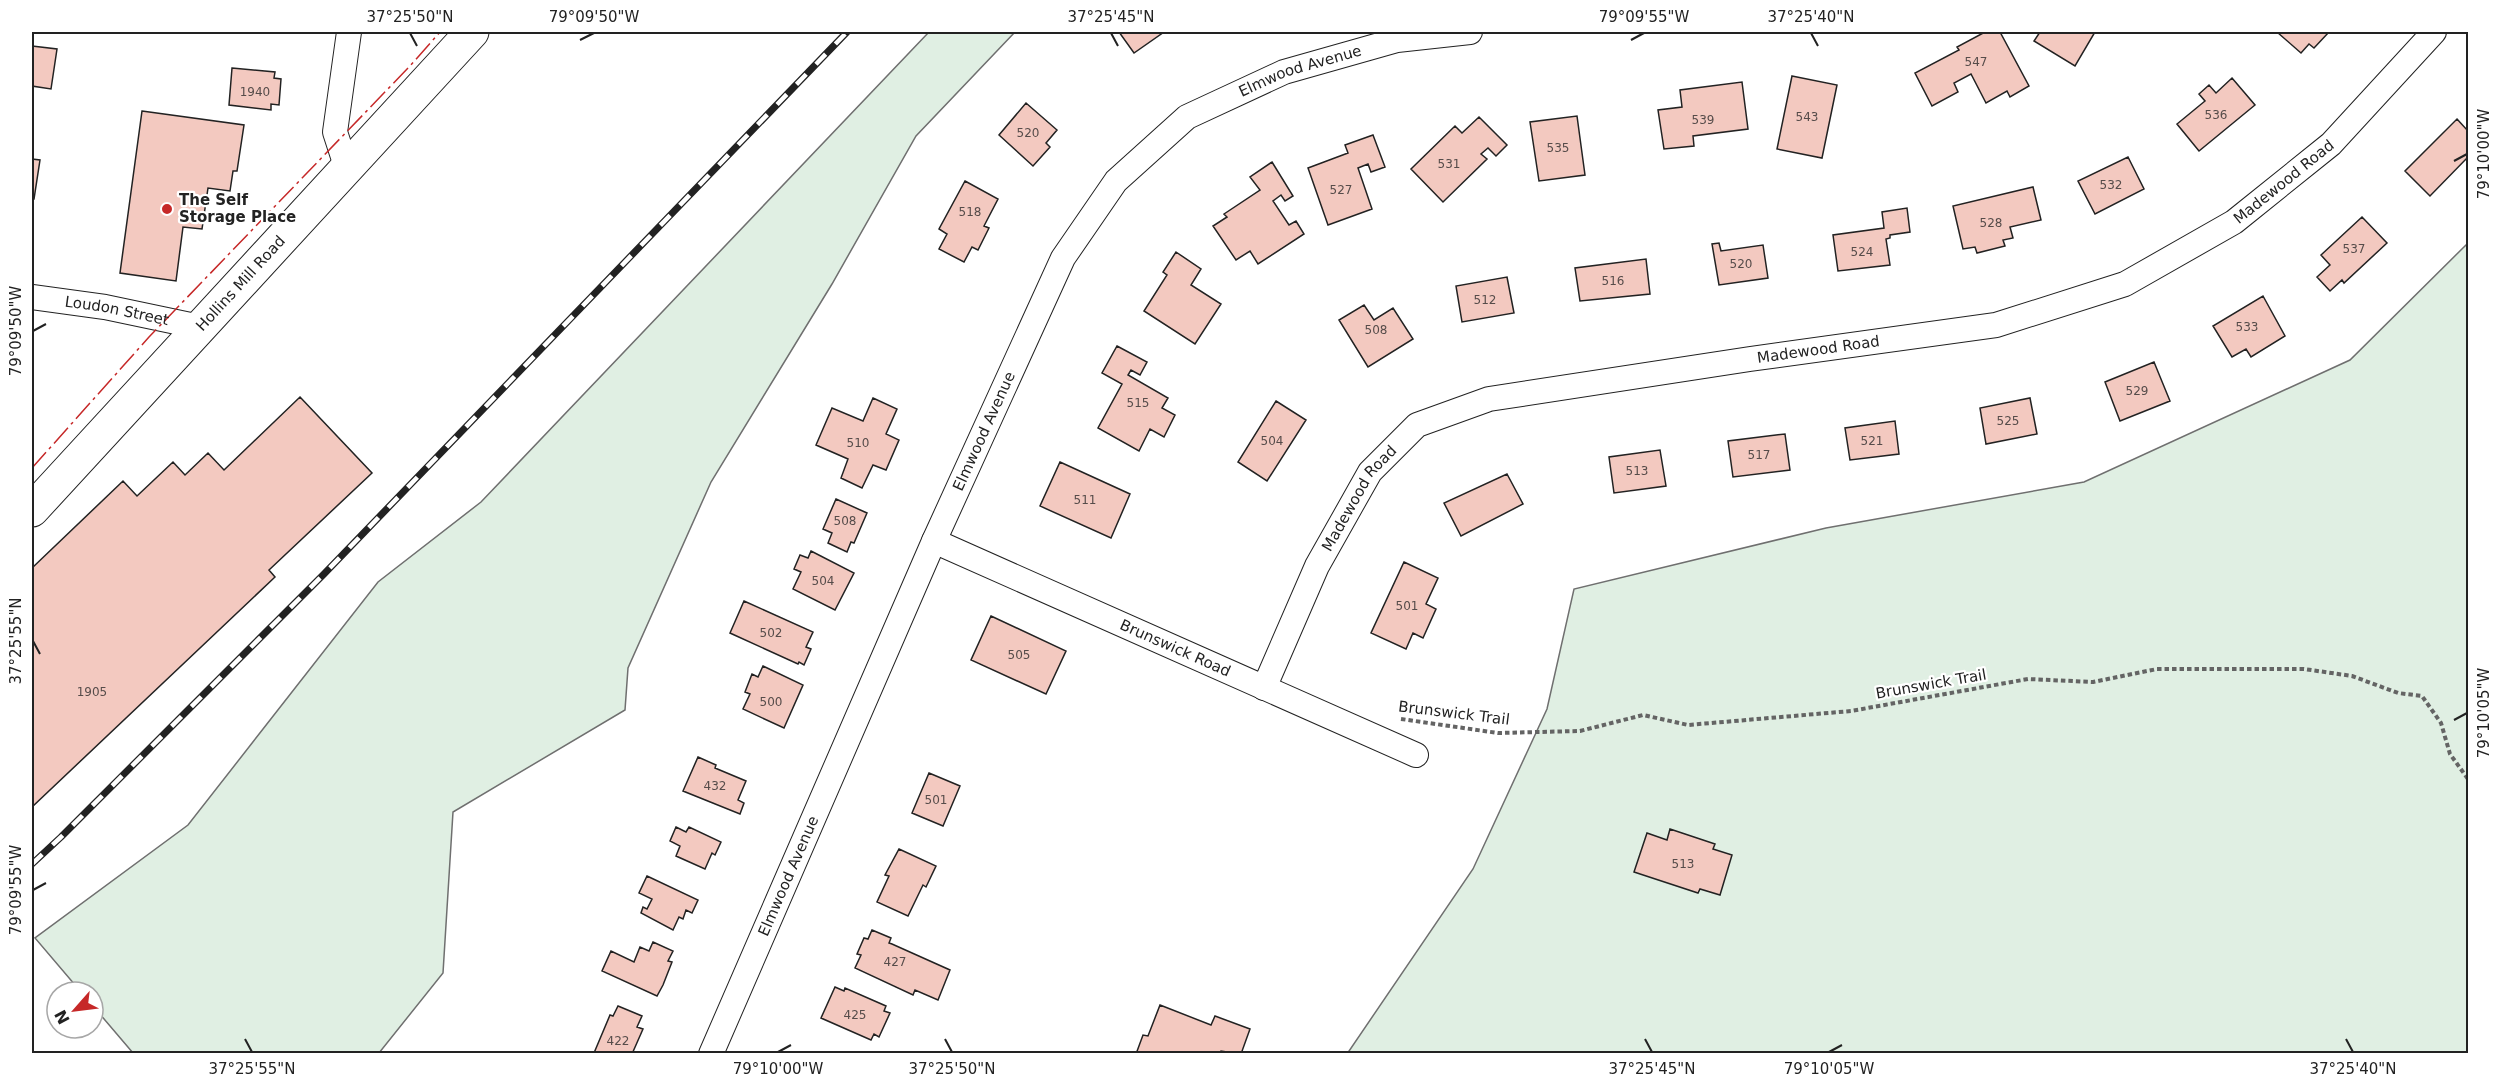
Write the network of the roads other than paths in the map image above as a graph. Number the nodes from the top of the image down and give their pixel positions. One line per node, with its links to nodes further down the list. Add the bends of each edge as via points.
1 (349, 32): 5 (street, via 335,132)
2 (472, 32): 5 (street, Hollins Mill Road)
3 (1470, 32): 9 (street, Elmwood Avenue, via 1397,40 1284,72 1187,117 1116,181 1063,258)
4 (2434, 32): 10 (street, Madewood Road, via 2331,144 2234,222 2125,284 1995,325 1489,399 1418,426 1370,472 1317,566)
5 (347, 169): 7 (street, Hollins Mill Road)
6 (32, 297): 7 (street, Loudon Street)
7 (200, 327): 8 (street, Hollins Mill Road)
8 (32, 510)
9 (934, 541): 10 (street, Brunswick Road); 12 (street, Elmwood Avenue)
10 (1264, 688): 11 (street, Brunswick Road)
11 (1416, 755)
12 (711, 1053)

